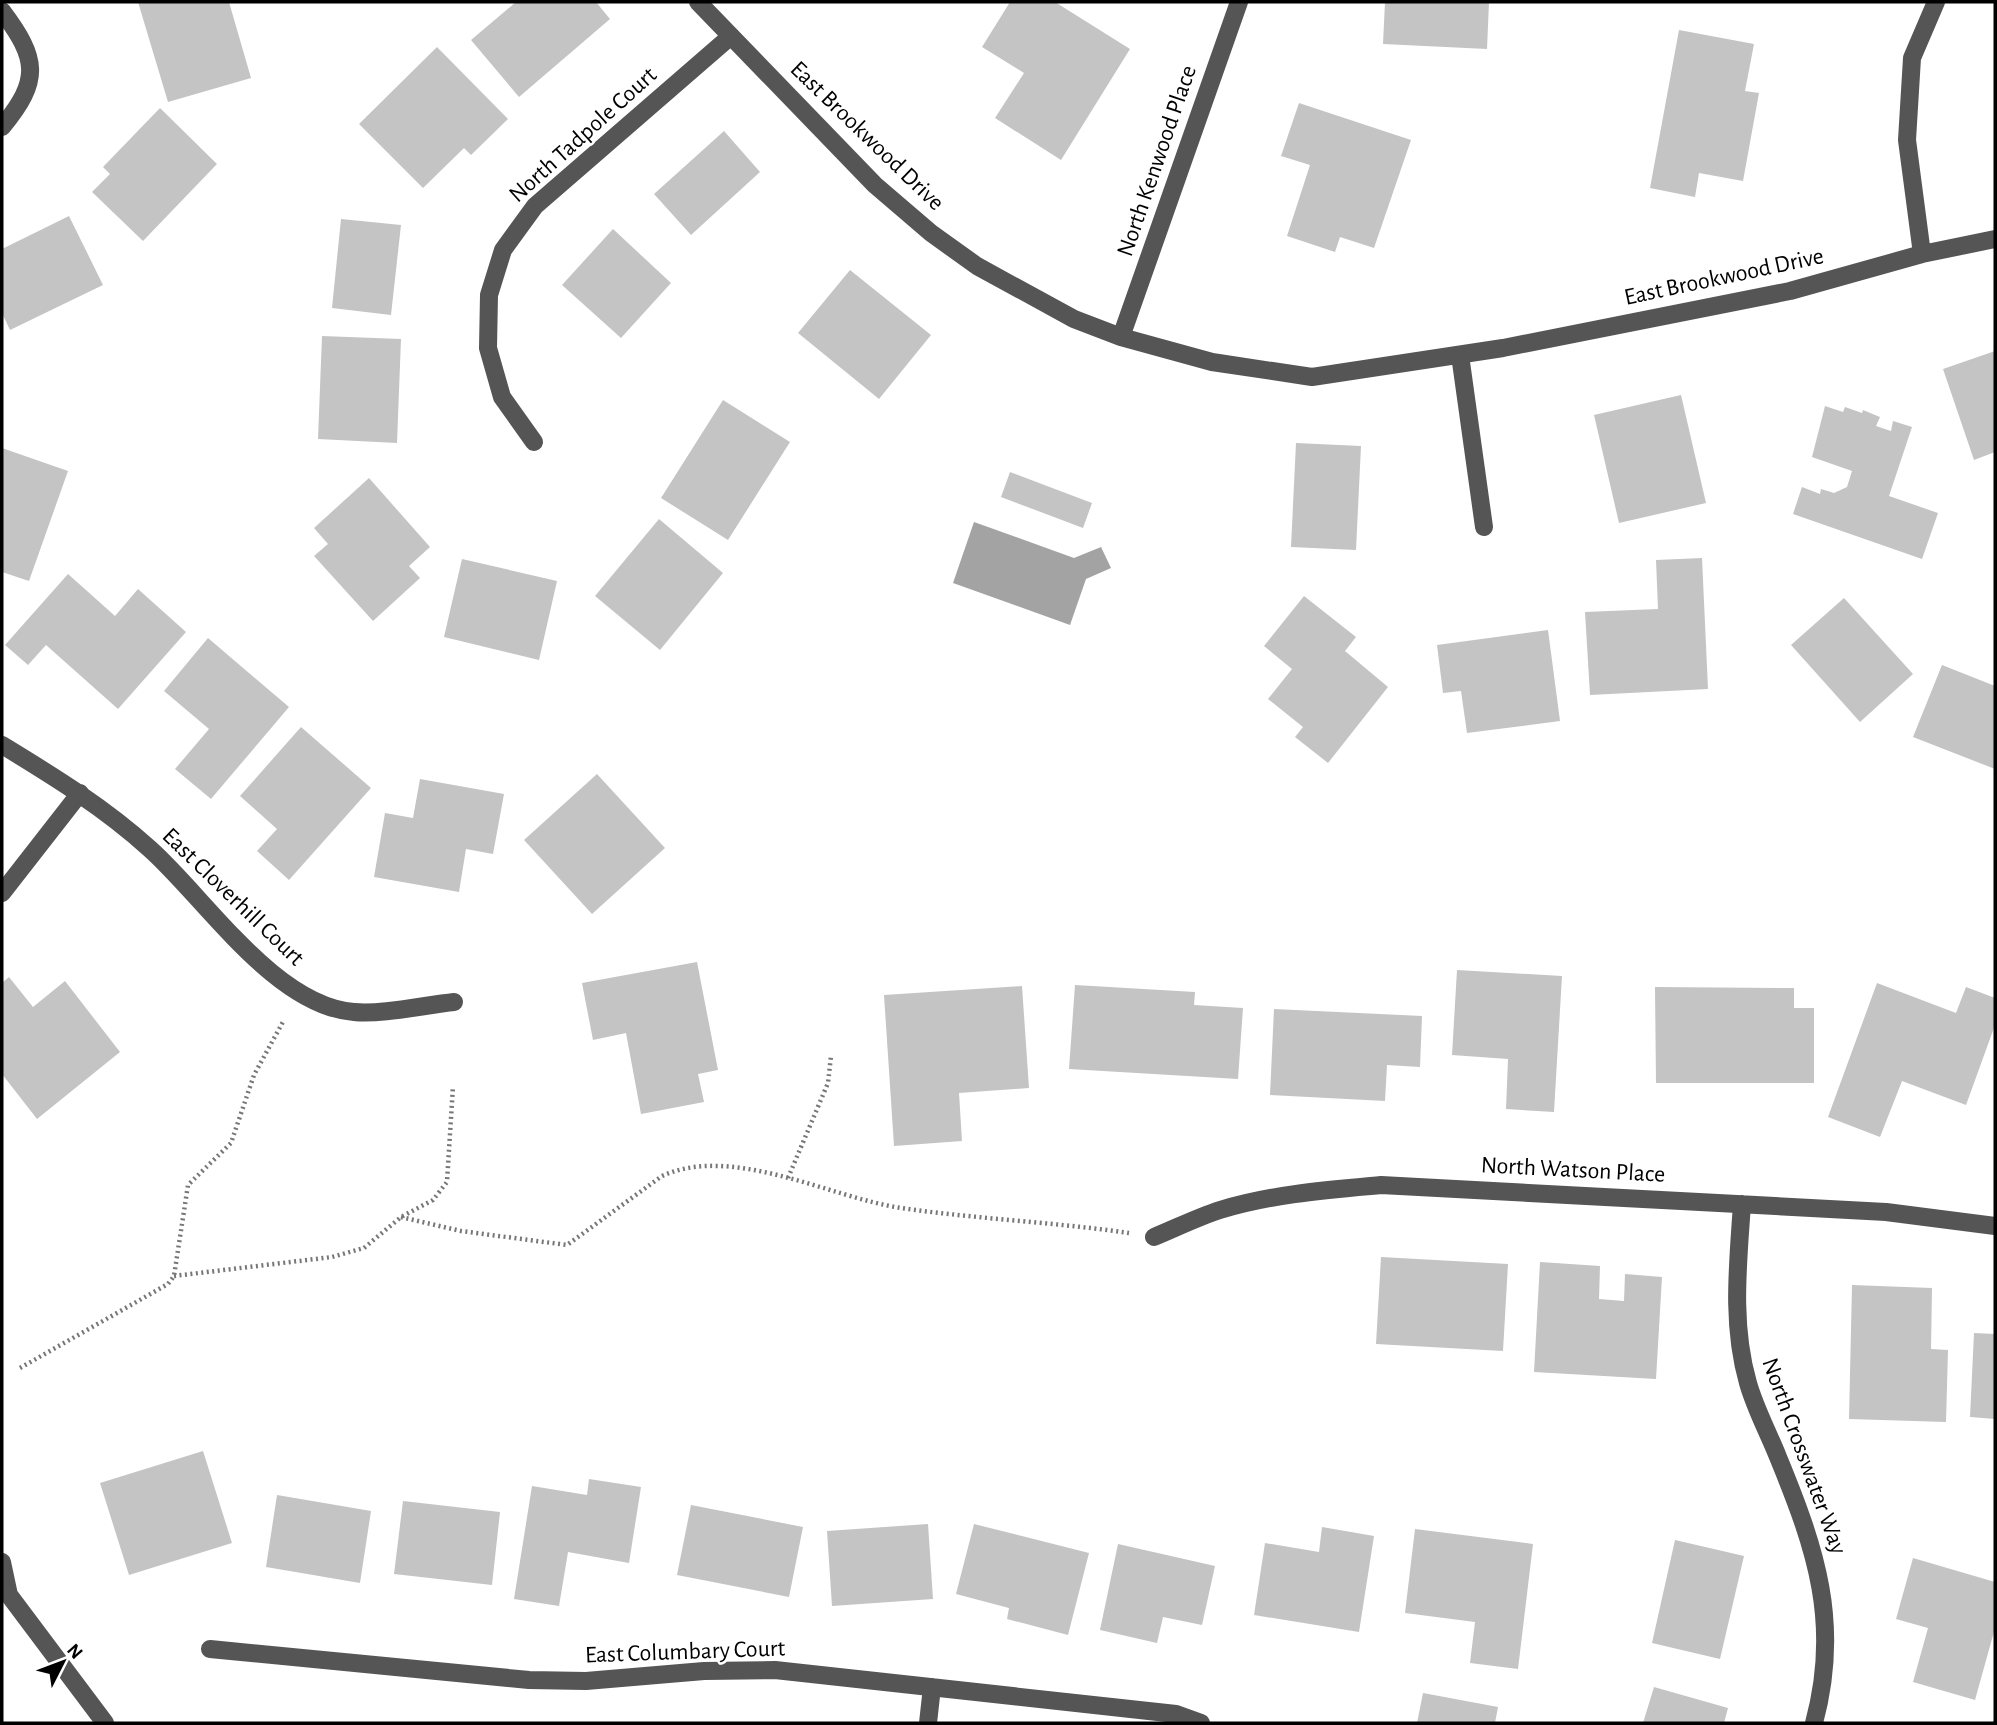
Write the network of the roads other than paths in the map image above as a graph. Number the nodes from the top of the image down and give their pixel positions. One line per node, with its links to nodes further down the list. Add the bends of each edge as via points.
1 (698, 2): 5 (street, East Brookwood Drive)
2 (1239, 2): 9 (street, North Kenwood Place)
3 (1936, 2): 8 (street, via 1912,58 1907,140)
4 (2, 11): 6 (street, via 23,39 32,76 20,105)
5 (731, 36): 9 (street, East Brookwood Drive, via 875,185 931,233 1026,296); 11 (street, North Tadpole Court, via 535,206 503,250 488,295 488,348 502,397)
6 (2, 127)
7 (1995, 239): 8 (street, East Brookwood Drive)
8 (1922, 254): 10 (street, East Brookwood Drive, via 1790,291)
9 (1121, 337): 10 (street, East Brookwood Drive, via 1212,362 1312,377)
10 (1460, 355): 12 (street)
11 (534, 442)
12 (1484, 527)
13 (2, 745): 14 (street, East Cloverhill Court)
14 (80, 793): 15 (street); 16 (street, East Cloverhill Court, via 150,849 265,968 305,997 353,1013)
15 (2, 893)
16 (454, 1002)
17 (1742, 1204): 18 (street, North Watson Place, via 1886,1212); 19 (street, North Watson Place, via 1381,1185 1257,1200 1216,1211); 27 (street, North Crosswater Way, via 1736,1302 1739,1343 1748,1384 1803,1517 1821,1577 1826,1622 1824,1684)
18 (1995, 1226)
19 (1154, 1237)
20 (2, 1562): 21 (street)
21 (5, 1593): 24 (street)
22 (210, 1650): 23 (street, East Columbary Court, via 529,1680 775,1670)
23 (932, 1687): 25 (street); 26 (street, East Columbary Court, via 1176,1714)
24 (105, 1723)
25 (929, 1723)
26 (1201, 1723)
27 (1814, 1723)

